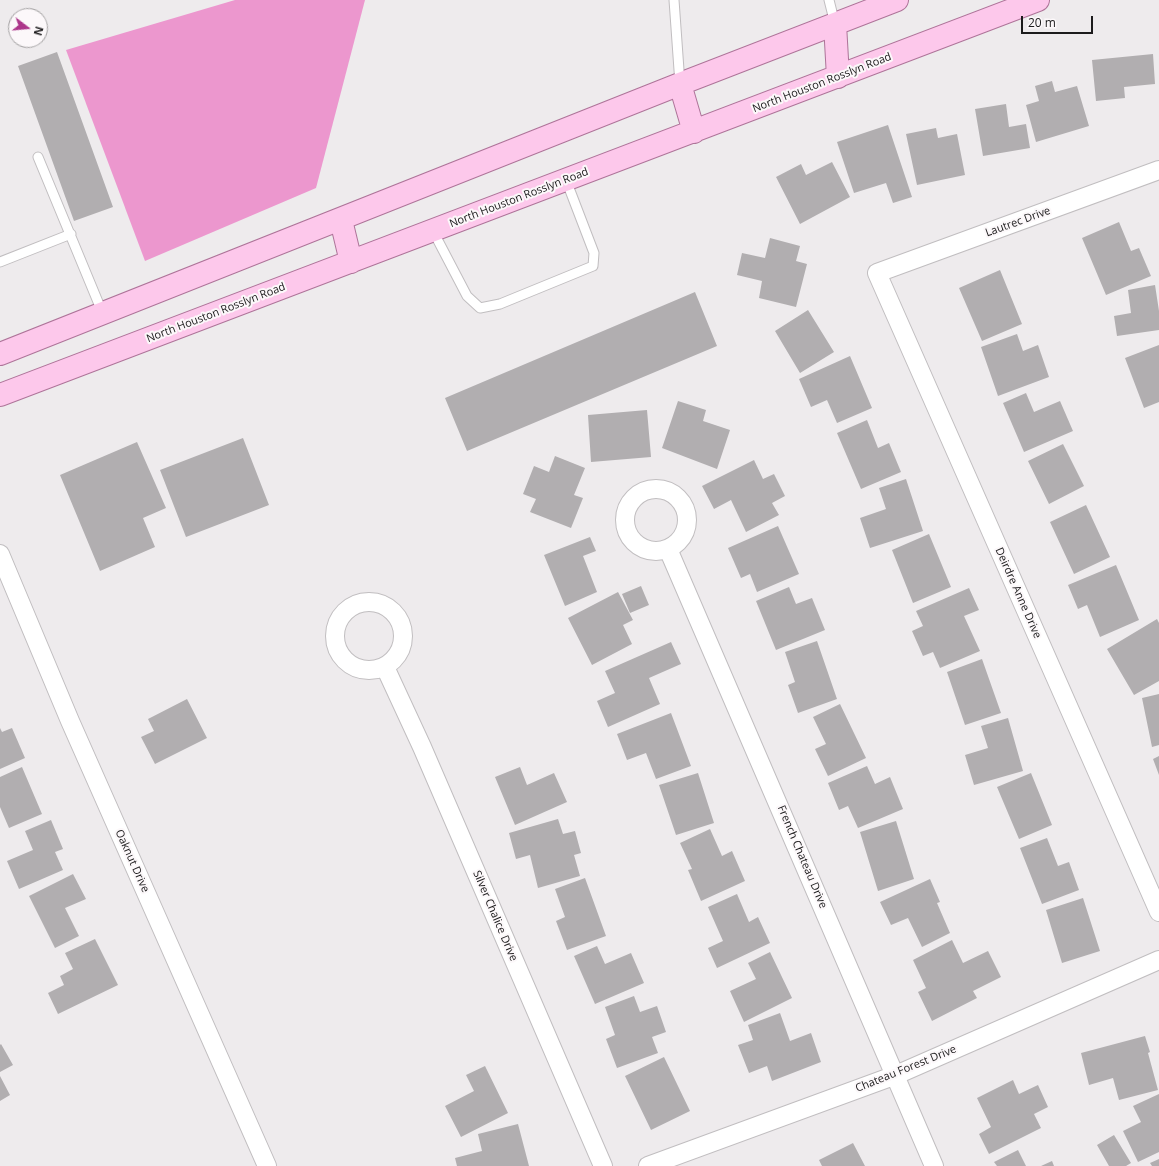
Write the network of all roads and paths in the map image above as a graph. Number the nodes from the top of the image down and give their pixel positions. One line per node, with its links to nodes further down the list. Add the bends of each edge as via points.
1 (674, 0): 7 (lane)
2 (829, 0): 5 (lane)
3 (897, 0): 5 (main road)
4 (1038, 0): 6 (main road, North Houston Rosslyn Road)
5 (835, 24): 6 (main road); 7 (main road)
6 (838, 77): 8 (main road, North Houston Rosslyn Road)
7 (680, 84): 8 (main road); 12 (main road)
8 (694, 132): 11 (main road, North Houston Rosslyn Road)
9 (38, 157): 14 (lane)
10 (1159, 170): 17 (street, Lautrec Drive)
11 (566, 180): 13 (main road, North Houston Rosslyn Road); 13 (lane, via 594,252 593,266 500,304 480,308 467,296)
12 (341, 220): 16 (main road); 18 (main road)
13 (433, 231): 16 (main road, North Houston Rosslyn Road)
14 (71, 234): 15 (lane); 18 (lane)
15 (0, 262)
16 (351, 262): 20 (main road, North Houston Rosslyn Road)
17 (877, 273): 24 (street, Deirdre Anne Drive)
18 (103, 314): 19 (main road)
19 (0, 354)
20 (0, 394)
21 (668, 549): 26 (street, French Chateau Drive)
22 (0, 554): 27 (street, Oaknut Drive, via 70,721)
23 (385, 667): 28 (street, Silver Chalice Drive)
24 (1159, 912)
25 (1159, 960): 26 (street, Chateau Forest Drive)
26 (896, 1075): 29 (street, Chateau Forest Drive); 30 (street, French Chateau Drive)
27 (267, 1166)
28 (603, 1166)
29 (648, 1166)
30 (934, 1166)

